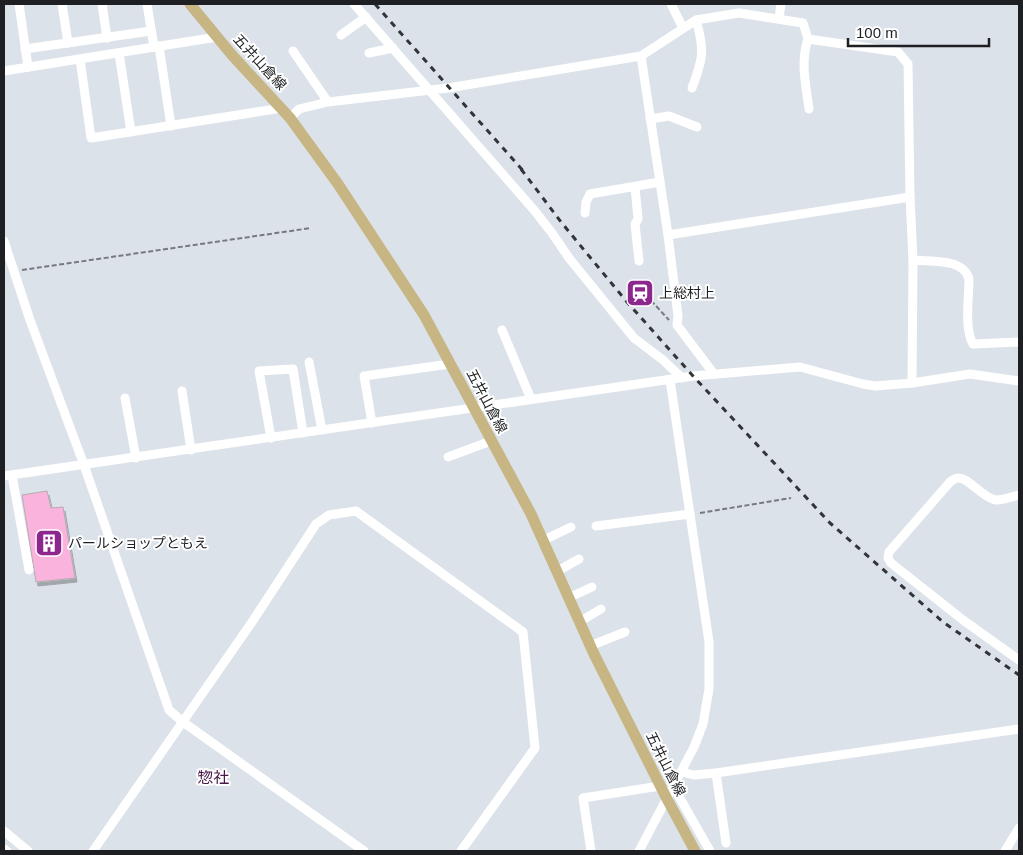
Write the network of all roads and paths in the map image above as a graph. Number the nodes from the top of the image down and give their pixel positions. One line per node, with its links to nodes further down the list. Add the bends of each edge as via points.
1 (19, 4): 22 (street)
2 (62, 4): 19 (street)
3 (102, 4): 17 (street)
4 (147, 4): 14 (street)
5 (190, 4): 16 (main road, 五井山倉線)
6 (354, 4): 10 (street)
7 (671, 4): 13 (street)
8 (781, 4): 11 (street)
9 (739, 8): 11 (street); 12 (street)
10 (366, 17): 15 (street); 21 (street)
11 (779, 18): 18 (street, via 803,23)
12 (696, 20): 13 (street); 30 (street, via 702,38 702,62)
13 (683, 28): 26 (street)
14 (151, 31): 17 (street); 20 (street)
15 (341, 35)
16 (217, 37): 20 (street); 33 (main road, 五井山倉線)
17 (107, 38): 19 (street)
18 (808, 39): 34 (street, via 804,66); 42 (street, via 898,52 908,64)
19 (68, 43): 22 (street)
20 (157, 47): 24 (street); 37 (street)
21 (393, 48): 25 (street); 31 (street)
22 (25, 49): 28 (street)
23 (293, 51): 32 (street)
24 (119, 53): 27 (street); 39 (street)
25 (369, 54)
26 (641, 56): 31 (street); 36 (street)
27 (80, 59): 28 (street); 39 (street, via 91,138)
28 (28, 67): 29 (street)
29 (4, 71)
30 (692, 88)
31 (430, 90): 32 (street); 57 (street, via 534,210 634,338)
32 (328, 102): 35 (street, via 299,109)
33 (282, 108): 35 (main road, 五井山倉線); 37 (street)
34 (809, 109)
35 (290, 118): 55 (main road, 五井山倉線, via 338,184 424,315)
36 (650, 119): 38 (street, via 669,116); 40 (street)
37 (172, 126): 39 (street)
38 (697, 127)
39 (131, 132)
40 (660, 182): 41 (street); 45 (street)
41 (635, 186): 43 (street, via 590,194); 48 (street)
42 (910, 197): 45 (street); 47 (street)
43 (585, 213)
44 (311, 228): 49 (path)
45 (668, 235): 51 (street)
46 (4, 241): 49 (street)
47 (913, 260): 53 (street, via 949,263 967,272 968,325 974,344); 60 (street)
48 (639, 261)
49 (14, 271): 73 (street)
50 (646, 295): 51 (path, via 666,318)
51 (677, 325): 56 (street)
52 (502, 330): 63 (street)
53 (1019, 342)
54 (309, 362): 66 (street)
55 (450, 364): 64 (main road, 五井山倉線); 65 (street, via 364,376)
56 (714, 374): 57 (street); 60 (street, via 800,367 875,386)
57 (682, 378): 58 (street)
58 (670, 380): 63 (street); 77 (street)
59 (1019, 381): 60 (street, via 970,374)
60 (912, 383)
61 (182, 391): 70 (street)
62 (126, 398): 72 (street)
63 (531, 399): 64 (street)
64 (473, 407): 65 (street); 69 (main road, 五井山倉線)
65 (372, 423): 66 (street)
66 (322, 430): 67 (street)
67 (303, 433): 68 (street); 68 (street, via 293,369 259,371)
68 (271, 438): 70 (street)
69 (491, 441): 71 (street); 80 (main road, 五井山倉線)
70 (191, 450): 72 (street)
71 (448, 457)
72 (136, 458): 73 (street)
73 (84, 465): 74 (street); 91 (street, via 169,710)
74 (8, 476): 82 (street)
75 (1019, 495): 90 (street, via 994,500 958,478 950,482 889,552 888,558 963,620)
76 (791, 498): 77 (path)
77 (690, 514): 78 (street); 93 (street, via 710,669 703,724)
78 (596, 526)
79 (571, 527): 80 (street)
80 (542, 541): 83 (main road, 五井山倉線)
81 (578, 559): 83 (street)
82 (30, 570)
83 (556, 572): 85 (main road, 五井山倉線)
84 (592, 587): 85 (street)
85 (568, 598): 87 (main road, 五井山倉線)
86 (601, 609): 87 (street)
87 (579, 622): 89 (main road, 五井山倉線)
88 (625, 632): 89 (street)
89 (590, 646): 95 (main road, 五井山倉線)
90 (1019, 660)
91 (183, 722): 104 (street); 105 (street); 106 (street, via 316,524 329,515 356,511 524,632 535,748)
92 (1019, 729): 94 (street)
93 (682, 772): 94 (street, via 694,775); 96 (street)
94 (716, 773): 100 (street)
95 (660, 786): 97 (main road, 五井山倉線); 107 (street, via 583,798)
96 (673, 786): 97 (street); 110 (street)
97 (667, 800): 108 (street); 109 (main road, 五井山倉線)
98 (1019, 828): 111 (street)
99 (4, 831): 103 (street)
100 (726, 843)
101 (4, 849): 102 (street)
102 (7, 851)
103 (28, 851)
104 (93, 851)
105 (364, 851)
106 (461, 851)
107 (591, 851)
108 (639, 851)
109 (695, 851)
110 (710, 851)
111 (1005, 851)

